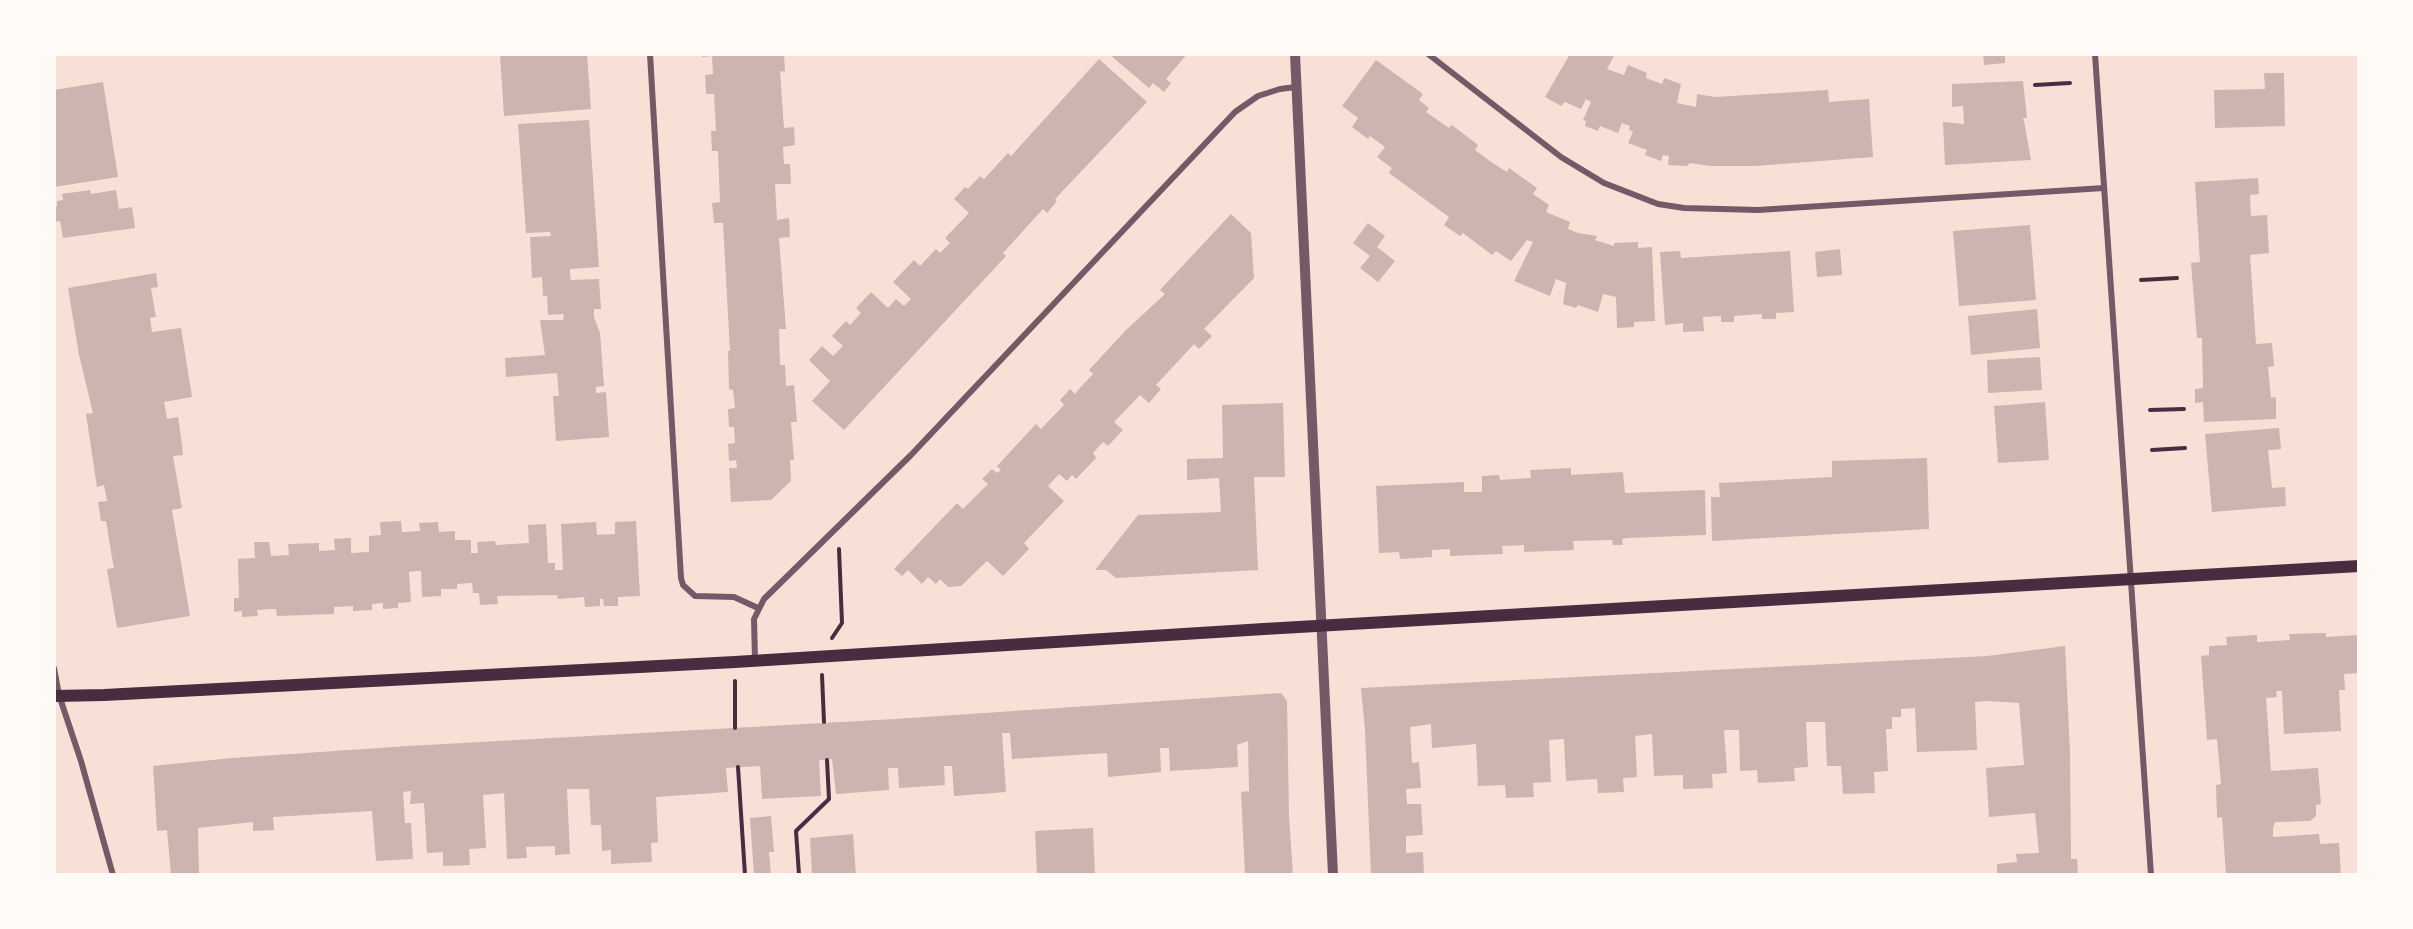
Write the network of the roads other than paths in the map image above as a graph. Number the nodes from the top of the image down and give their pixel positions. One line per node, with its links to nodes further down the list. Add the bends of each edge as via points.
1 (650, 54): 9 (street, via 681,578 695,596 734,597)
2 (1295, 54): 5 (street)
3 (1428, 54): 6 (street, via 1570,162 1604,183 1658,204 1758,210)
4 (2095, 54): 6 (street)
5 (1296, 87): 9 (street, via 1258,96 1235,112 911,455); 10 (street)
6 (2104, 188): 8 (street)
7 (2359, 566): 8 (main road)
8 (2131, 580): 10 (main road); 16 (street)
9 (758, 608): 11 (street, via 754,619)
10 (1321, 625): 11 (main road); 15 (street)
11 (756, 660): 13 (main road)
12 (54, 668): 13 (street)
13 (56, 695): 14 (street, via 81,761)
14 (113, 875)
15 (1333, 875)
16 (2151, 875)

